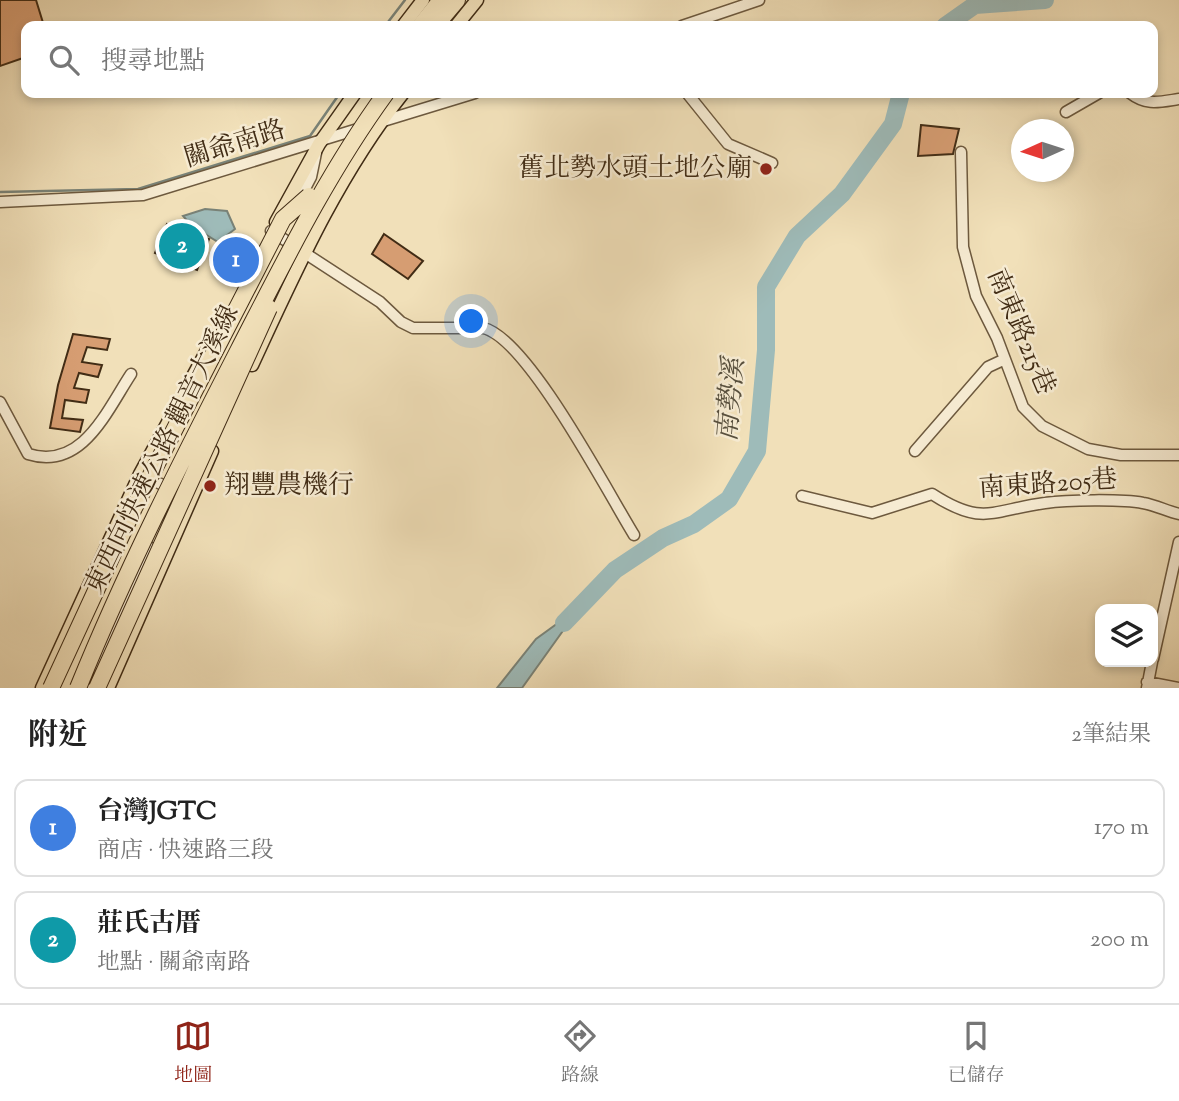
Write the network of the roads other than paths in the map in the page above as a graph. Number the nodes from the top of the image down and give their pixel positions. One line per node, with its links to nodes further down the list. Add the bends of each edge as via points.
1 (423, 0): 6 (main road)
2 (441, 0): 7 (highway)
3 (457, 0): 8 (highway)
4 (477, 0): 9 (main road)
5 (760, 0): 10 (street)
6 (407, 21)
7 (424, 21)
8 (439, 21)
9 (460, 21)
10 (697, 21)
11 (351, 98): 22 (main road)
12 (369, 98): 43 (highway, bridge, via 309,197 277,230 134,508)
13 (382, 98): 26 (highway, 東西向快速公路 觀音大溪線, bridge)
14 (399, 98): 21 (main road)
15 (459, 98): 21 (street, 關爺南路)
16 (691, 98): 24 (street, via 728,144)
17 (1090, 98): 20 (street)
18 (1136, 98): 19 (street, via 1150,103)
19 (1179, 99)
20 (1066, 112)
21 (380, 122): 22 (street, 關爺南路); 26 (main road, via 320,224)
22 (318, 144): 25 (street, 關爺南路, via 143,195); 26 (main road)
23 (961, 152): 27 (street, 南東路215巷, via 963,247 976,296 998,338)
24 (772, 163)
25 (0, 202)
26 (288, 244): 32 (main road); 33 (street); 34 (street); 36 (main road); 38 (street, via 414,328 483,328 514,348 562,415); 44 (highway, 東西向快速公路 觀音大溪線, bridge, via 162,496); 46 (highway, bridge, via 261,332 195,466)
27 (1003, 360): 30 (street, via 988,367); 31 (street, 南東路215巷, via 1023,407 1042,426 1088,449)
28 (131, 374): 29 (street, via 88,439 62,457 27,454)
29 (0, 402)
30 (915, 452)
31 (1179, 456)
32 (140, 474): 33 (street); 43 (main road)
33 (154, 481): 34 (street); 43 (street)
34 (173, 490): 36 (street); 45 (street)
35 (802, 496): 37 (street, 南東路205巷, via 872,513 932,494 972,515 1043,503 1141,503)
36 (192, 499): 47 (main road)
37 (1179, 514)
38 (634, 536)
39 (1179, 542): 40 (street)
40 (1158, 634)
41 (1151, 667): 42 (street)
42 (1147, 685): 48 (street)
43 (55, 686)
44 (78, 688)
45 (86, 688)
46 (97, 688)
47 (108, 688)
48 (1178, 688)

